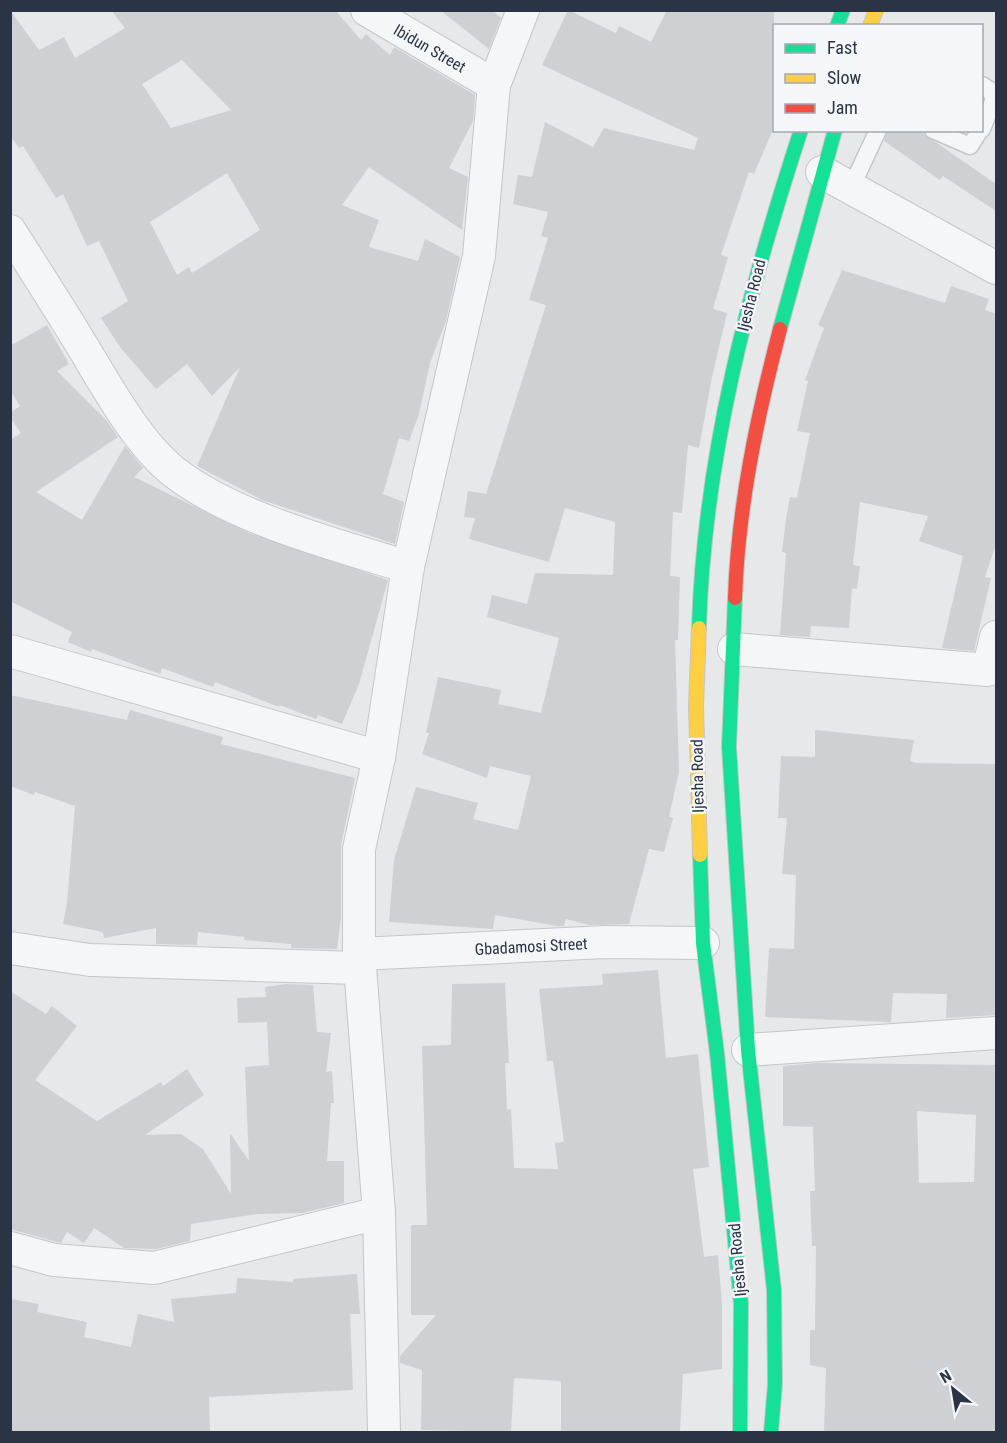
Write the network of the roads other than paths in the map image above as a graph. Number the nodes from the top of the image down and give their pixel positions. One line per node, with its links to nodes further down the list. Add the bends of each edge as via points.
1 (367, 10): 3 (street, Ibidun Street)
2 (523, 10): 3 (street)
3 (494, 85): 16 (street, via 479,256)
4 (983, 86): 5 (lane, via 994,99)
5 (983, 125)
6 (800, 132): 15 (main road, Ijesha Road, via 763,246 730,380 706,514)
7 (834, 132): 11 (main road, Ijesha Road)
8 (877, 132): 12 (lane)
9 (938, 132): 10 (lane, via 970,146)
10 (980, 132)
11 (822, 172): 12 (street); 15 (main road, Ijesha Road)
12 (851, 188): 14 (street)
13 (10, 231): 16 (street, via 104,383 147,444 171,470 194,487 231,505 323,541)
14 (996, 268)
15 (719, 566): 18 (main road, Ijesha Road); 21 (main road, Ijesha Road, via 696,705)
16 (408, 567): 20 (street)
17 (996, 637): 18 (street, via 987,670)
18 (734, 649): 25 (main road, Ijesha Road, via 729,747)
19 (10, 651): 20 (street)
20 (379, 757): 23 (street, via 359,849)
21 (703, 943): 23 (street, Gbadamosi Street, via 606,942); 29 (main road, Ijesha Road, via 741,1304)
22 (10, 948): 23 (street, Gbadamosi Street, via 90,960)
23 (359, 961): 26 (street)
24 (996, 1033): 25 (street)
25 (748, 1050): 30 (main road, Ijesha Road, via 774,1290)
26 (379, 1213): 27 (street, via 154,1268 54,1260); 28 (street)
27 (10, 1248)
28 (384, 1432)
29 (740, 1432)
30 (771, 1432)

